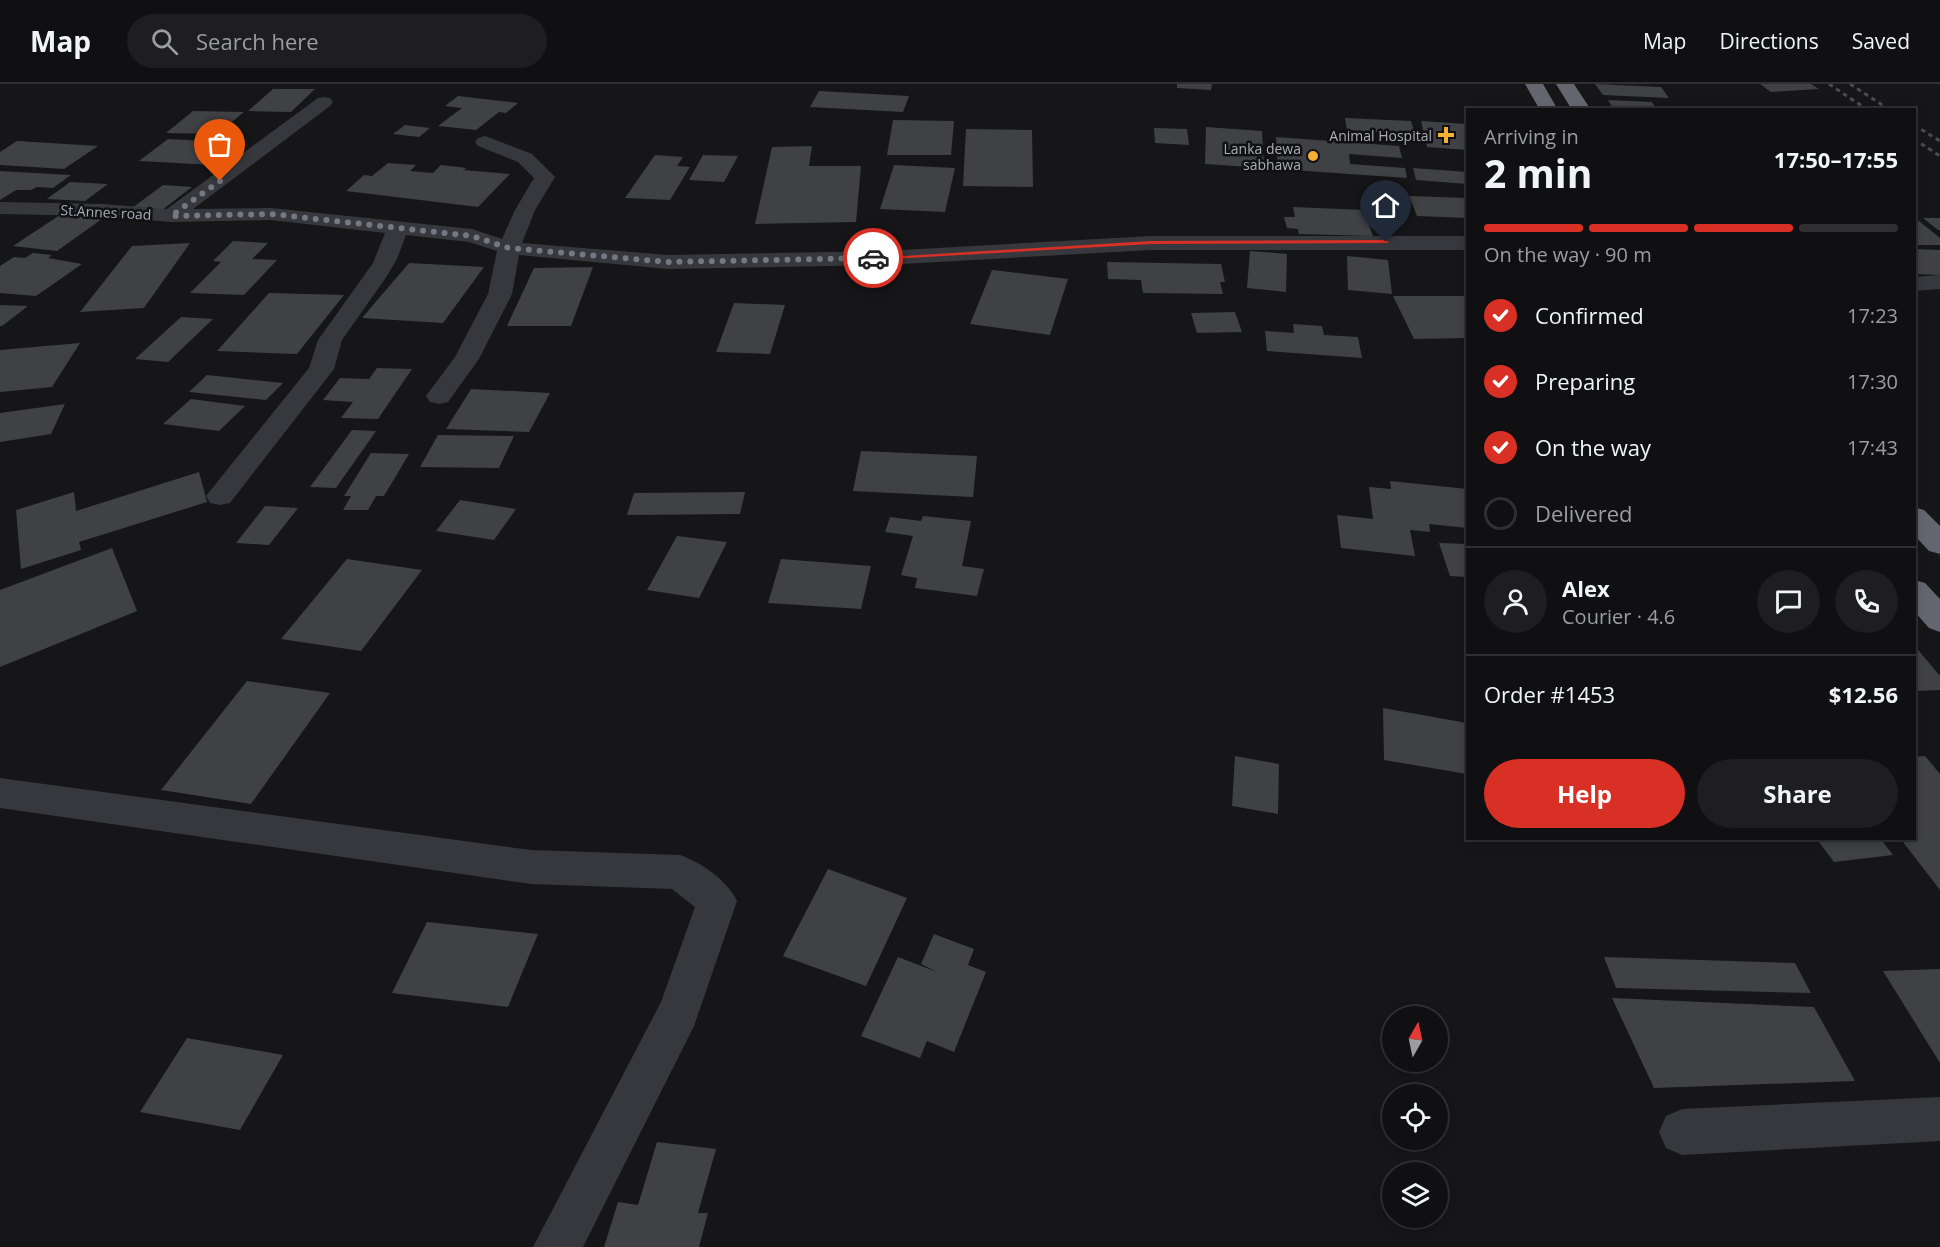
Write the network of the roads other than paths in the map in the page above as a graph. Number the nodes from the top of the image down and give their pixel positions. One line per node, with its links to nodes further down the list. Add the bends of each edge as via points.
1 (1533, 84): 4 (highway)
2 (1565, 84): 5 (highway)
3 (324, 102): 8 (street)
4 (1548, 108)
5 (1581, 108)
6 (485, 142): 11 (street, via 525,158 544,177)
7 (0, 208): 8 (street, St.Annes road)
8 (171, 216): 9 (street, St.Annes road, via 271,214)
9 (398, 228): 11 (street, St.Annes road, via 472,236); 15 (street, via 384,263 350,308 323,356 321,369)
10 (1466, 243): 11 (street, St.Annes road, via 1151,243 884,258 668,262)
11 (509, 248): 14 (street, via 500,294 467,359)
12 (1940, 282): 13 (street)
13 (1916, 284)
14 (439, 396)
15 (220, 496)
16 (1916, 519): 17 (highway)
17 (1940, 544)
18 (1916, 593): 19 (highway)
19 (1940, 620)
20 (0, 792): 23 (street, via 531,867 680,872 717,901 679,1011)
21 (1940, 1119): 22 (street)
22 (1682, 1132)
23 (558, 1247)

